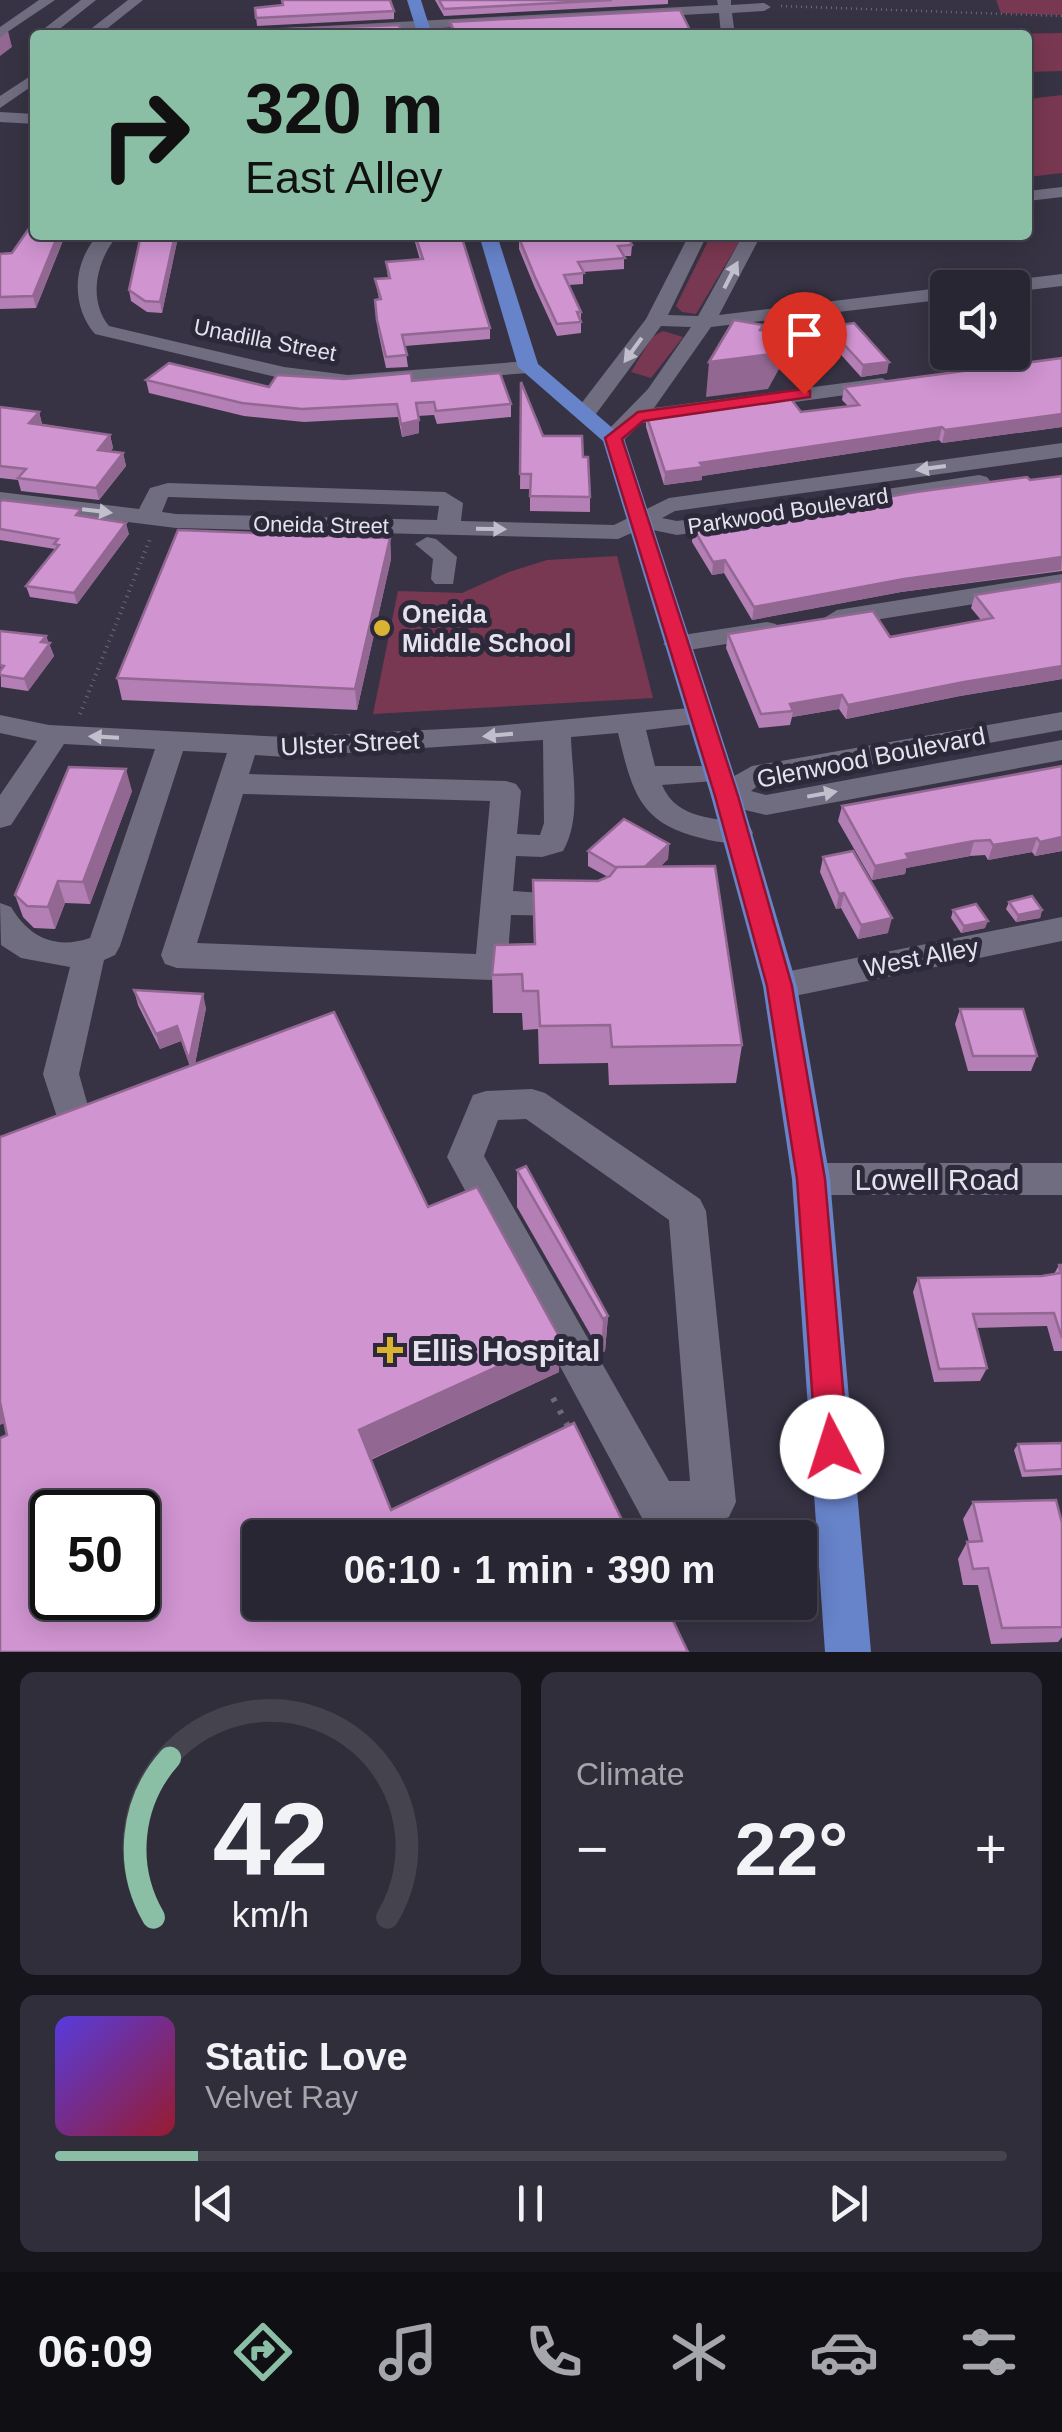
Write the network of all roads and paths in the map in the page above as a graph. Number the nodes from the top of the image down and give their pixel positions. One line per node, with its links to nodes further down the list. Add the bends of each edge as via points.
1 (48, 0): 13 (street)
2 (89, 0): 9 (street)
3 (136, 0): 10 (street)
4 (414, 0): 8 (main road)
5 (724, 4): 6 (street); 8 (street); 12 (street)
6 (766, 8): 7 (path)
7 (1062, 16)
8 (423, 29): 11 (street)
9 (50, 30)
10 (97, 30)
11 (385, 30)
12 (727, 30)
13 (0, 36): 14 (street)
14 (30, 41)
15 (30, 80): 16 (street)
16 (0, 103)
17 (0, 117): 18 (street)
18 (30, 119)
19 (1062, 192): 20 (street)
20 (1032, 196)
21 (103, 240): 30 (street, Unadilla Street, via 83,302 102,330 348,382)
22 (490, 240): 30 (main road)
23 (695, 240): 28 (street)
24 (749, 240): 29 (street, one-way to 24)
25 (1062, 280): 26 (street)
26 (1030, 284)
27 (930, 295): 29 (street)
28 (655, 320): 29 (street); 32 (street, one-way to 32)
29 (707, 322): 33 (street)
30 (528, 367): 34 (main road)
31 (908, 380): 35 (street)
32 (608, 384): 33 (street); 34 (street)
33 (658, 389): 35 (street)
34 (585, 414): 36 (main road)
35 (638, 416): 36 (street)
36 (613, 438): 42 (main road)
37 (1062, 450): 39 (street, Parkwood Boulevard)
38 (1062, 470): 39 (street, Parkwood Boulevard)
39 (989, 471): 42 (street, Parkwood Boulevard, via 676,528)
40 (0, 499): 41 (street, Oneida Street, one-way to 41)
41 (153, 518): 42 (street, Oneida Street, one-way to 42, via 618,532); 52 (path)
42 (641, 521): 46 (main road)
43 (427, 544): 44 (street, via 446,557)
44 (444, 579)
45 (1062, 582): 46 (street)
46 (676, 644): 47 (main road)
47 (700, 716): 49 (street, Ulster Street); 58 (main road)
48 (1062, 721): 58 (street, Glenwood Boulevard)
49 (630, 722): 51 (street, Ulster Street); 56 (street)
50 (0, 724): 52 (street, Ulster Street)
51 (557, 730): 54 (street, Ulster Street, one-way to 54); 61 (street, via 559,822 552,843)
52 (64, 735): 53 (street, Ulster Street, one-way to 52); 59 (street)
53 (172, 741): 54 (street, Ulster Street); 66 (street, via 104,946)
54 (244, 745): 57 (street)
55 (1062, 750): 58 (street, Glenwood Boulevard, one-way to 55, via 766,805)
56 (644, 776): 58 (street); 60 (street, via 660,811 676,822)
57 (232, 784): 61 (street, via 506,791); 62 (street, via 176,955 490,967)
58 (722, 784): 60 (main road)
59 (0, 818)
60 (738, 834): 67 (main road)
61 (503, 846): 62 (street)
62 (497, 902): 63 (street)
63 (596, 904)
64 (0, 915): 66 (street, via 13,938 52,955)
65 (1062, 929): 67 (street, West Alley)
66 (89, 955): 68 (street, via 61,1074)
67 (780, 986): 69 (main road)
68 (70, 1106)
69 (811, 1179): 70 (street, Lowell Road); 74 (main road)
70 (1062, 1179)
71 (581, 1362): 71 (street, via 657,1503 714,1502 687,1211 532,1104 486,1106 465,1157)
72 (553, 1398): 73 (path)
73 (572, 1432)
74 (848, 1652)

